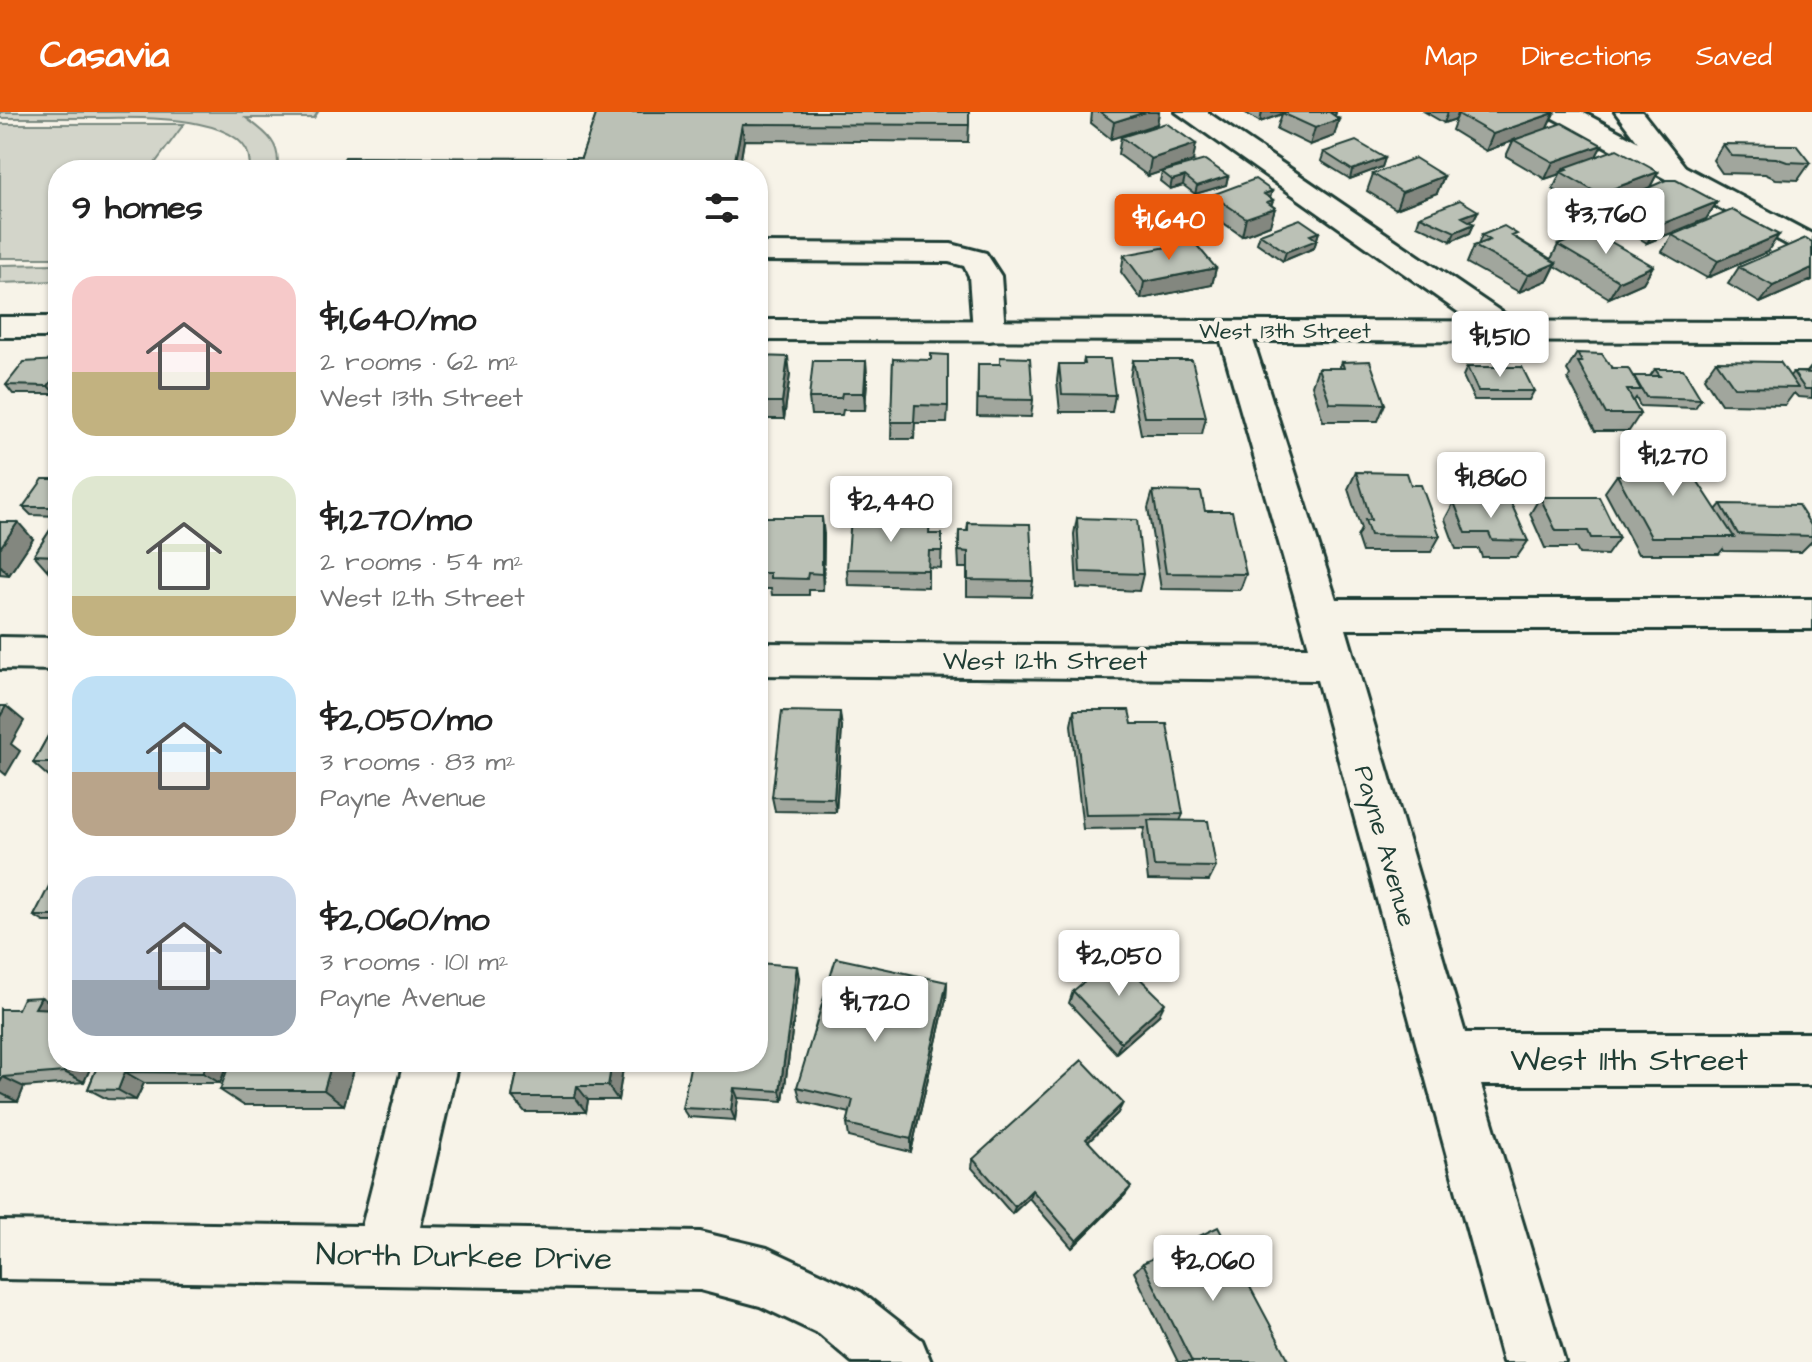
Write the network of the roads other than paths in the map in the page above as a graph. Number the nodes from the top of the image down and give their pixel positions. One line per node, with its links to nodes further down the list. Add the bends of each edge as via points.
1 (1189, 112): 14 (street)
2 (1562, 112): 4 (street)
3 (1628, 112): 4 (street)
4 (1676, 173): 5 (street)
5 (1812, 246)
6 (768, 252): 8 (street, via 951,253 975,260)
7 (768, 273): 8 (street, via 901,275)
8 (986, 287): 12 (street)
9 (0, 327): 10 (street)
10 (48, 327)
11 (768, 330): 12 (street, West 13th Street)
12 (989, 331): 13 (street, West 13th Street)
13 (1234, 331): 14 (street, West 13th Street); 16 (street, Payne Avenue)
14 (1507, 331): 15 (street, West 13th Street)
15 (1812, 332)
16 (1321, 614): 17 (street); 21 (street, Payne Avenue)
17 (1812, 614)
18 (0, 653): 19 (street)
19 (48, 654)
20 (768, 659): 21 (street, West 12th Street)
21 (1333, 664): 22 (street, Payne Avenue)
22 (1446, 1059): 23 (street, West 11th Street); 28 (street, Payne Avenue)
23 (1812, 1059)
24 (429, 1072): 26 (street)
25 (0, 1250): 26 (street, North Durkee Drive)
26 (384, 1255): 27 (street, North Durkee Drive, via 700,1261 767,1278 840,1313)
27 (900, 1362)
28 (1534, 1362)

